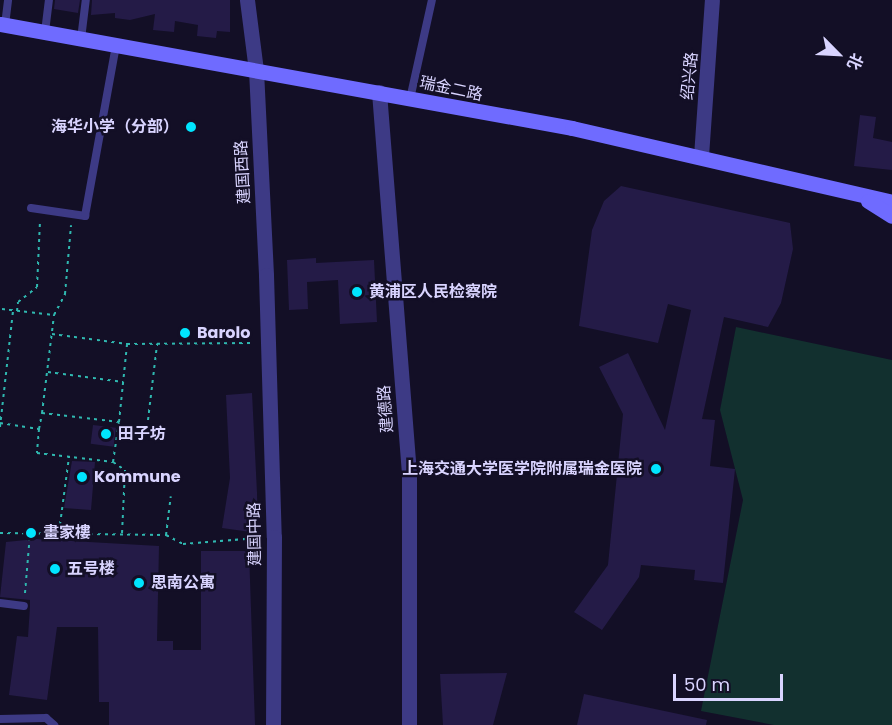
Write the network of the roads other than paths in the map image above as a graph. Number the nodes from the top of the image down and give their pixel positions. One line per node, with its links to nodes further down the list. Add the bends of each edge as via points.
1 (8, 0): 7 (lane)
2 (49, 0): 8 (lane)
3 (86, 0): 9 (lane)
4 (248, 0): 11 (street, 建国西路)
5 (432, 0): 13 (lane)
6 (712, 0): 14 (street, 绍兴路)
7 (3, 24): 8 (main road, 瑞金二路)
8 (45, 32): 9 (main road, 瑞金二路)
9 (81, 39): 10 (main road, 瑞金二路)
10 (116, 45): 11 (main road, 瑞金二路); 17 (lane, via 85,216)
11 (256, 70): 12 (main road, 瑞金二路); 19 (street, 建国西路)
12 (379, 92): 13 (main road, 瑞金二路); 25 (street, 建德路, via 409,474)
13 (410, 99): 14 (main road, 瑞金二路)
14 (701, 156): 15 (main road, 瑞金二路)
15 (861, 196): 16 (main road, 瑞金二路); 18 (main road)
16 (892, 202)
17 (31, 208)
18 (892, 216)
19 (267, 343): 24 (street, 建国中路, via 274,537)
20 (0, 603): 21 (lane)
21 (24, 606)
22 (0, 719): 23 (lane, via 46,718)
23 (54, 725)
24 (273, 725)
25 (409, 725)

